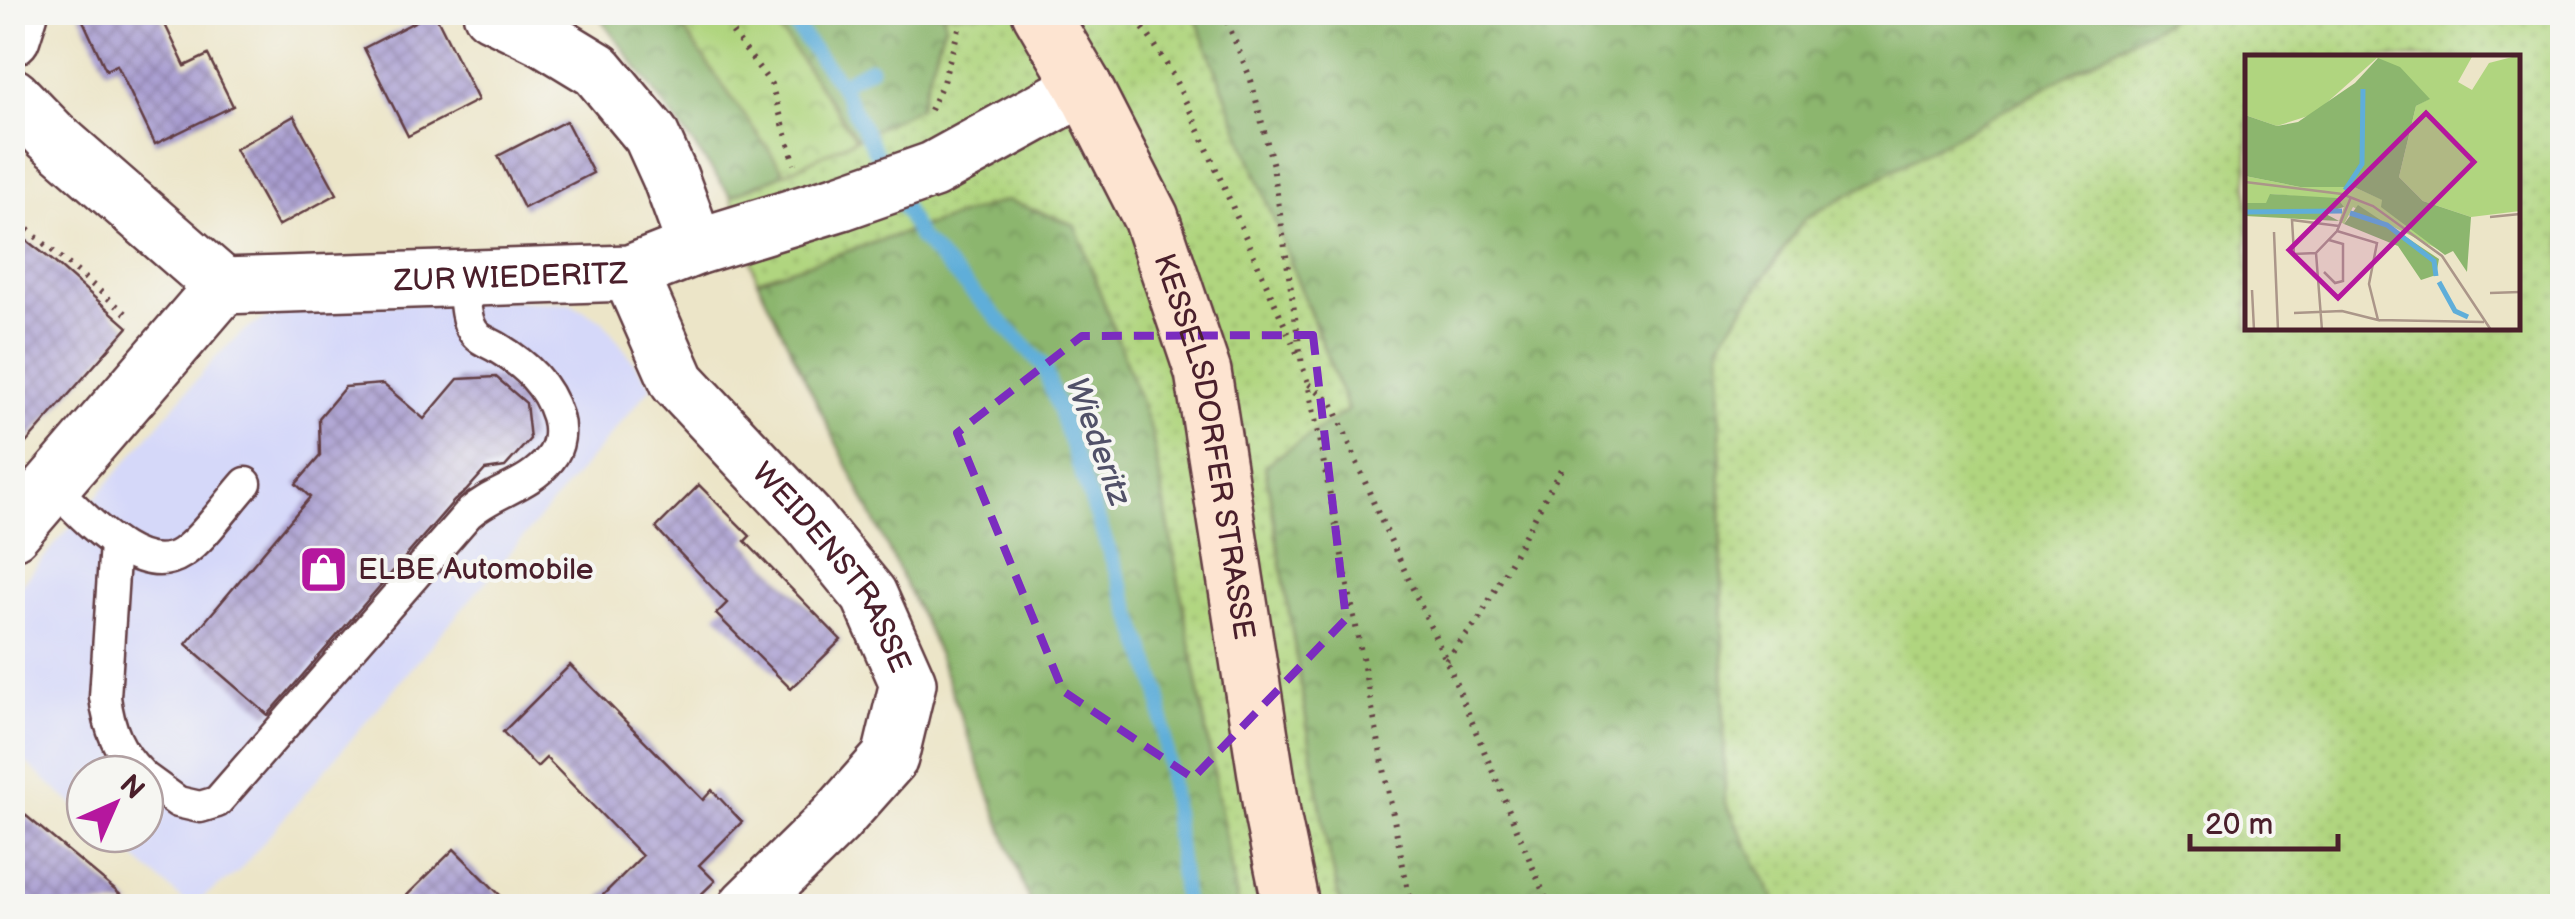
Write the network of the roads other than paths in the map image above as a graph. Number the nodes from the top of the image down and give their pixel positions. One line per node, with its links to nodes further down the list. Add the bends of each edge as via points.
1 (20, 12): 4 (street)
2 (491, 12): 7 (street, via 596,70 650,136)
3 (1040, 12): 5 (main road, KESSELSDORFER STRASSE)
4 (12, 37)
5 (1084, 87): 7 (street, ZUR WIEDERITZ, via 930,144 842,202); 18 (main road, KESSELSDORFER STRASSE, via 1151,218 1202,372)
6 (12, 96): 10 (street)
7 (696, 247): 8 (street, ZUR WIEDERITZ)
8 (630, 273): 9 (street, ZUR WIEDERITZ); 17 (street, WEIDENSTRASSE, via 678,382 870,595 908,683 890,758)
9 (464, 279): 10 (street, ZUR WIEDERITZ); 16 (lane, via 472,330 534,374 548,393 558,420 553,456 536,474 468,514 217,802 200,807)
10 (223, 286): 12 (street)
11 (246, 483): 14 (lane, via 172,559 139,557)
12 (52, 486): 13 (street); 14 (lane)
13 (12, 532)
14 (115, 543): 15 (lane, via 106,697 108,722)
15 (124, 754)
16 (165, 792)
17 (747, 906)
18 (1291, 906)

